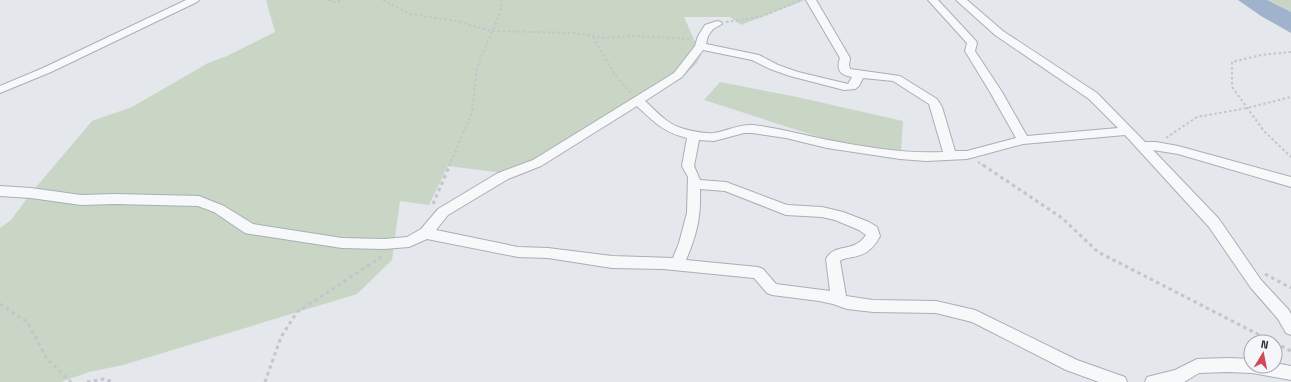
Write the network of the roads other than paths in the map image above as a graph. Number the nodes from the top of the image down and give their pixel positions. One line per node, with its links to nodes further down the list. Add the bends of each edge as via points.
1 (194, 0): 8 (street)
2 (811, 0): 7 (street, via 845,58 844,71 848,74)
3 (933, 0): 12 (street, via 972,43 970,51)
4 (961, 0): 10 (street, via 999,33 1092,96)
5 (717, 24): 6 (street, via 709,27)
6 (701, 42): 7 (street, via 755,57 794,74 844,87 855,84); 9 (street, via 678,75)
7 (859, 74): 14 (street, via 896,78 933,102)
8 (0, 90)
9 (638, 101): 11 (street, via 676,131); 18 (street, via 537,162 503,176 443,212)
10 (1128, 132): 12 (street); 13 (street)
11 (694, 135): 14 (street, via 714,138 752,129 900,155); 16 (street, via 688,166 694,177)
12 (1023, 140): 14 (street, via 967,155)
13 (1142, 146): 15 (street, via 1178,150); 21 (street, via 1214,223 1252,279)
14 (950, 155)
15 (1291, 182)
16 (694, 184): 19 (street, via 694,213); 20 (street, via 726,187 786,210 822,212 838,216 872,231 873,236 868,246 862,250 837,255 833,259)
17 (0, 191): 18 (street, via 81,200 199,201 219,209 250,229 342,244 409,242)
18 (426, 233): 19 (street, via 518,252 560,254 612,262)
19 (677, 265): 20 (street, via 758,273 772,289)
20 (839, 299): 23 (street, via 847,303 873,306 936,307 975,316 1072,365)
21 (1291, 328)
22 (1243, 366): 24 (street, via 1197,366 1178,376)
23 (1119, 382)
24 (1152, 382)

